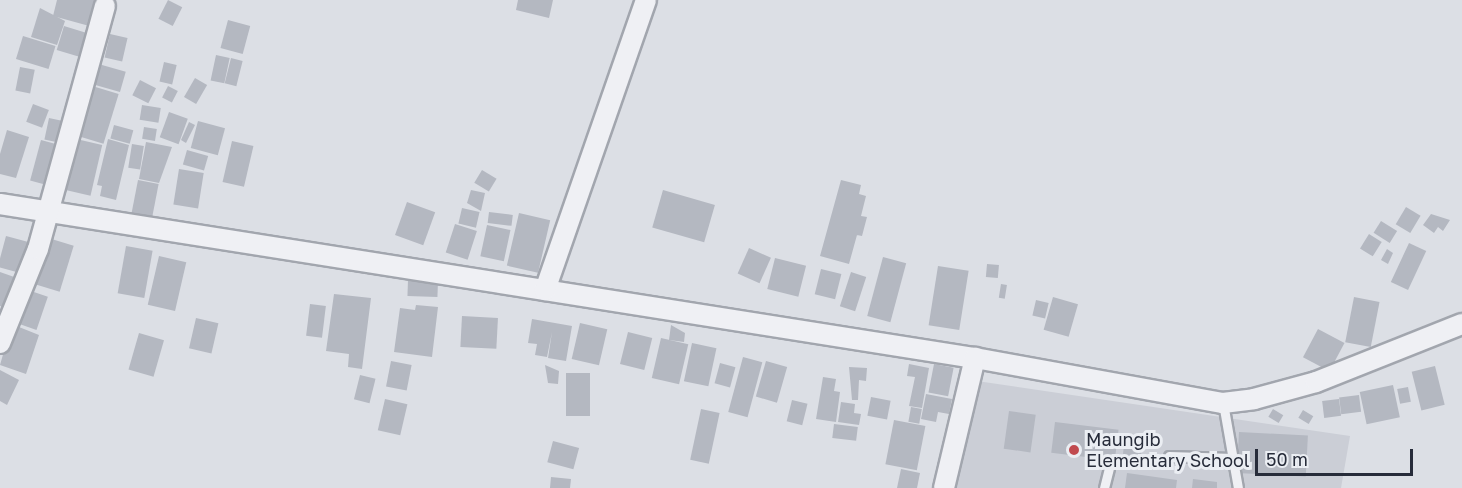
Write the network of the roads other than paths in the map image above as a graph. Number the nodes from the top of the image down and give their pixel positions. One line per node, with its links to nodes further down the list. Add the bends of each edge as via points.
1 (646, 0): 5 (street)
2 (105, 6): 4 (street)
3 (0, 204): 4 (street)
4 (48, 209): 5 (street); 7 (street, via 25,284)
5 (544, 290): 8 (street)
6 (1462, 324): 9 (street, via 1316,382)
7 (0, 343)
8 (975, 358): 9 (street); 13 (street)
9 (1223, 403): 11 (lane)
10 (1168, 456): 11 (lane)
11 (1232, 458): 15 (lane)
12 (1109, 468): 14 (lane)
13 (944, 488)
14 (1104, 488)
15 (1238, 488)

